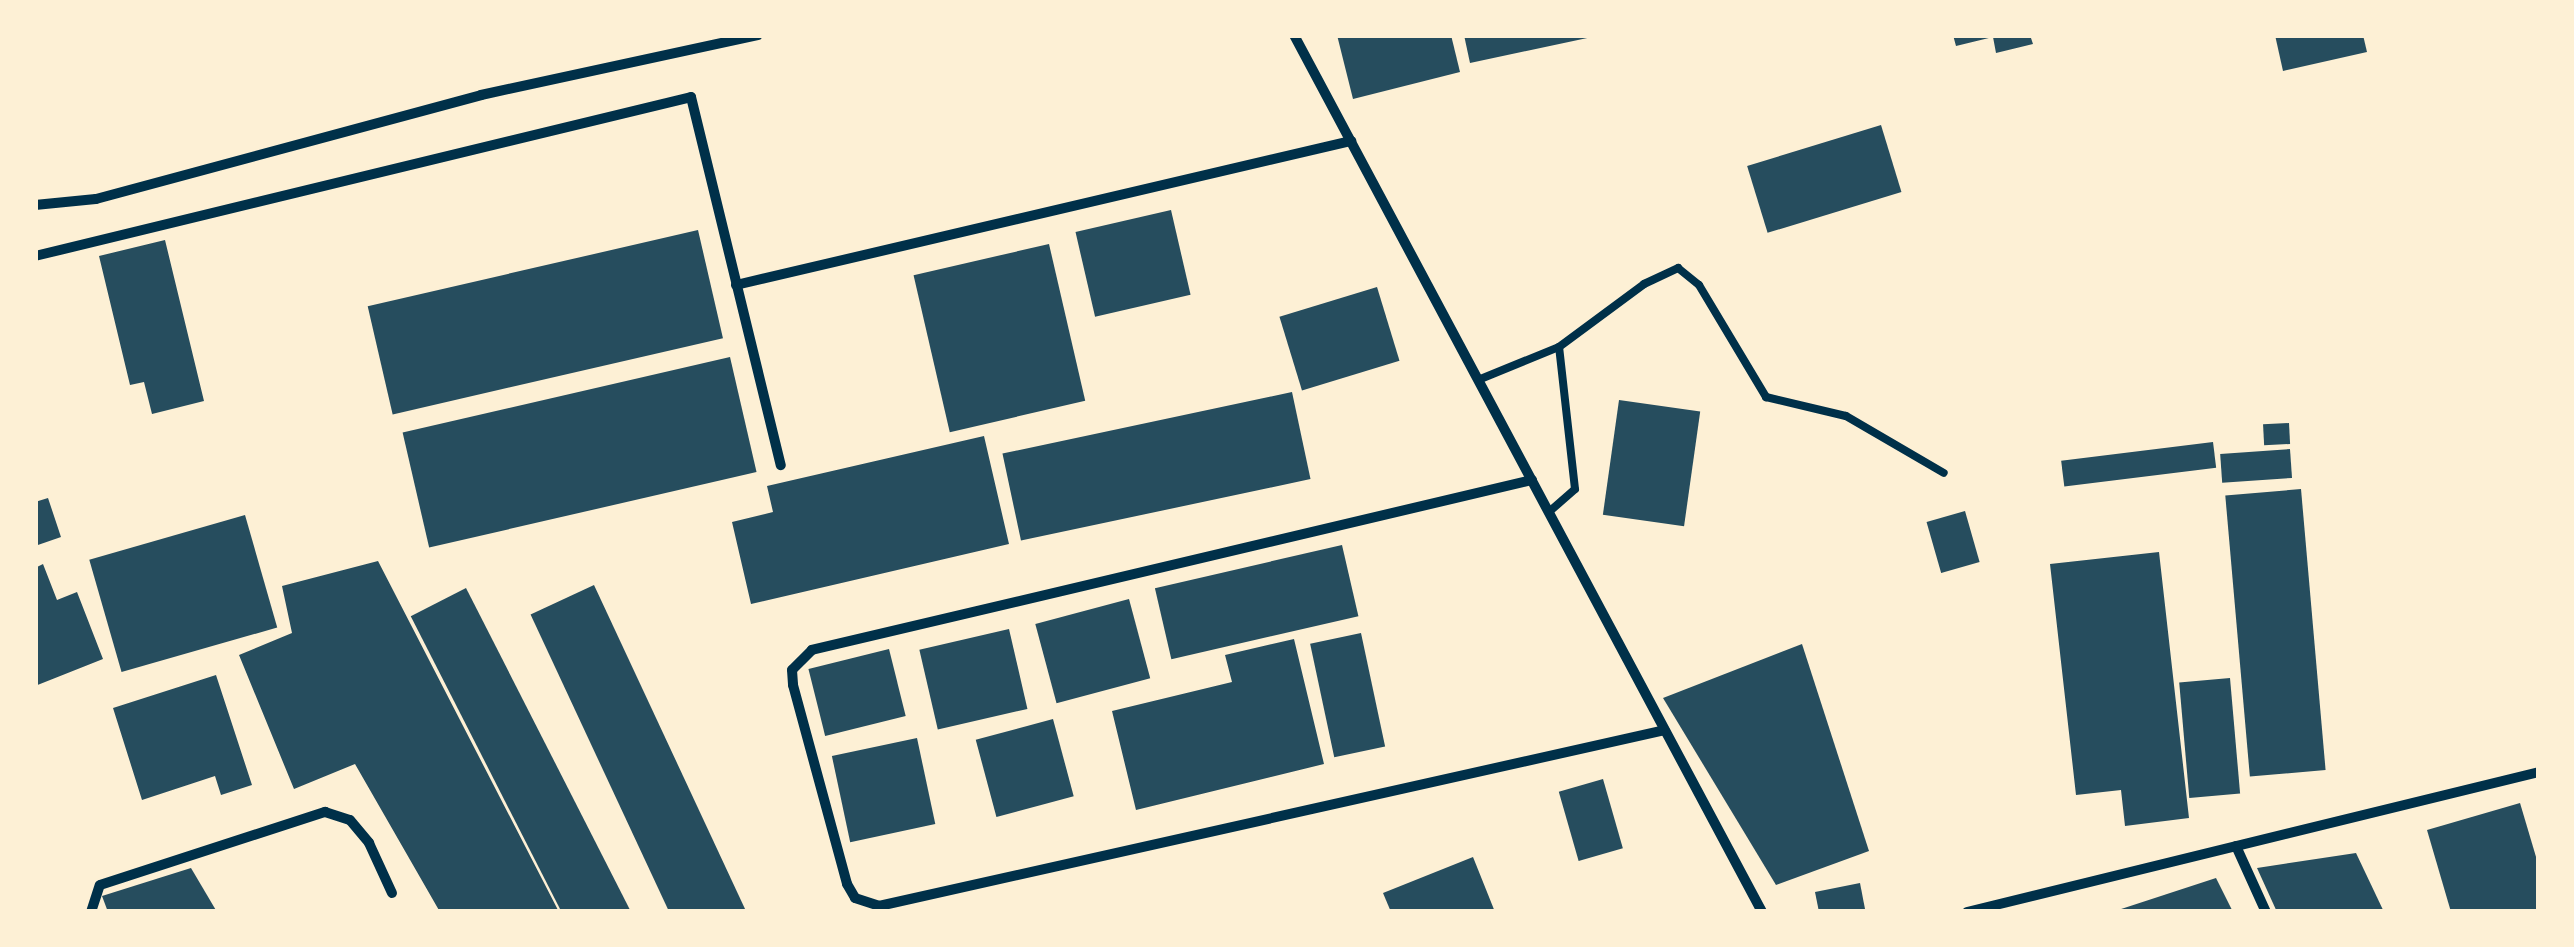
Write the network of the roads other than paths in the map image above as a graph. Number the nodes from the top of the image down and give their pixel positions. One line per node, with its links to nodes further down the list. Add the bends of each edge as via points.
1 (758, 35): 4 (street, via 481,96 96,199)
2 (1294, 35): 3 (street)
3 (1350, 141): 6 (street); 8 (street)
4 (35, 205)
5 (35, 256): 6 (street, via 691,96)
6 (736, 285): 9 (street)
7 (1559, 347): 8 (lane); 10 (lane, via 1644,284 1678,268 1699,285 1766,397 1846,416); 12 (lane, via 1576,489)
8 (1478, 380): 11 (street)
9 (781, 465)
10 (1944, 473)
11 (1532, 480): 12 (street); 13 (street, via 812,650 792,670 792,685 846,884 855,898 878,906)
12 (1550, 511): 13 (street)
13 (1665, 730): 19 (street)
14 (2539, 772): 15 (street)
15 (2236, 846): 17 (street); 21 (street)
16 (392, 893): 18 (street, via 370,843 350,820 325,812 100,884)
17 (2009, 907): 20 (street)
18 (92, 912)
19 (1762, 912)
20 (1967, 912)
21 (2266, 912)

